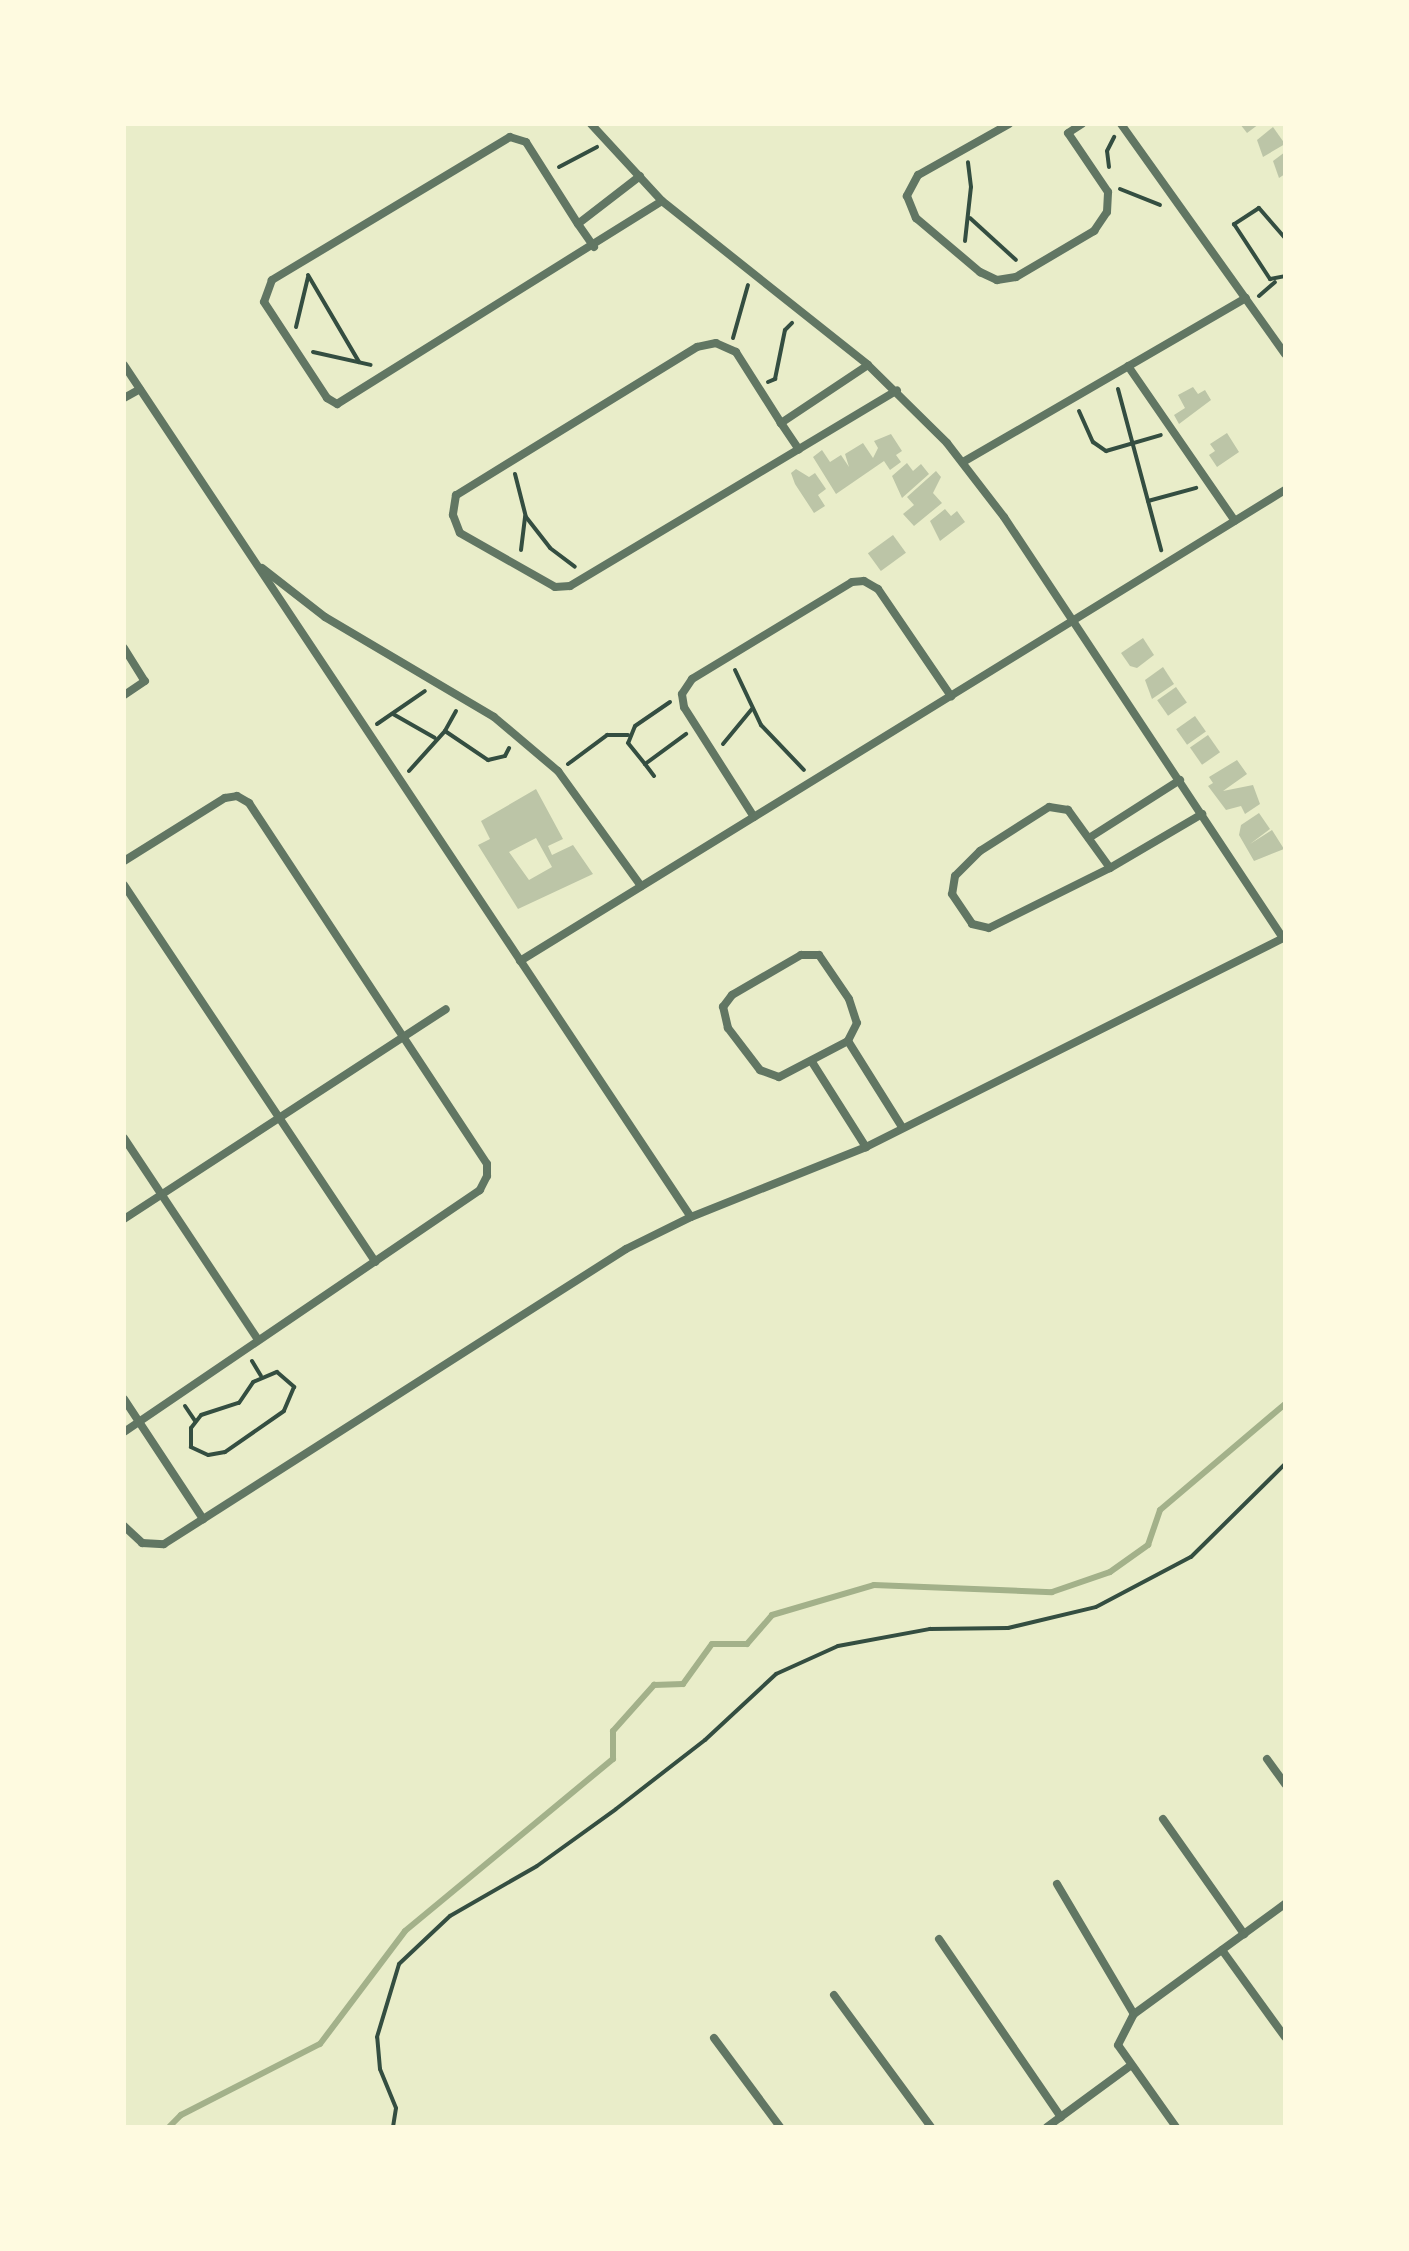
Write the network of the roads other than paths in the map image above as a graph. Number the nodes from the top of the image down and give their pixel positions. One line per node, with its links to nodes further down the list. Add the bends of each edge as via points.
1 (591, 124): 7 (street)
2 (1009, 124): 6 (street, via 918,175 907,196 916,218 997,280 1025,271 1094,231 1107,212 1108,192)
3 (1062, 124): 6 (street)
4 (1082, 124): 6 (street)
5 (1120, 124): 11 (street)
6 (1068, 133)
7 (640, 176): 8 (street); 9 (street)
8 (662, 201): 10 (street); 14 (street)
9 (578, 224): 10 (street); 10 (street, via 526,142 510,137 272,280 264,302 327,398 337,404)
10 (594, 247)
11 (1247, 301): 12 (street); 15 (street)
12 (1285, 354)
13 (124, 365): 16 (street)
14 (868, 365): 17 (street); 19 (street)
15 (1128, 366): 21 (street); 23 (street)
16 (140, 389): 18 (street); 24 (street)
17 (897, 390): 20 (street); 21 (street)
18 (124, 398)
19 (781, 423): 20 (street); 20 (street, via 729,349 716,343 697,347 456,495 453,515 460,533 555,587 590,578)
20 (799, 450)
21 (963, 462): 25 (street)
22 (1285, 490): 23 (street)
23 (1235, 521): 25 (street)
24 (255, 562): 36 (street, via 325,617 464,699 558,771); 38 (street)
25 (1073, 621): 28 (street); 29 (street)
26 (124, 648): 27 (street, via 145,681)
27 (124, 695)
28 (951, 696): 31 (street); 31 (street, via 878,589 864,581 852,582 692,679 682,694 696,726)
29 (1180, 780): 30 (street); 32 (street)
30 (1202, 814): 34 (street); 37 (street)
31 (754, 817): 36 (street)
32 (1089, 838): 34 (street); 34 (street, via 1068,810 1049,807 980,851 955,876 952,894 972,924 989,928)
33 (124, 861): 40 (street, via 225,798 237,796 249,803)
34 (1110, 868)
35 (124, 885): 43 (street)
36 (641, 886): 38 (street)
37 (1284, 937): 44 (street)
38 (520, 961): 48 (street)
39 (446, 1009): 40 (street)
40 (402, 1038): 43 (street); 50 (street, via 487,1164 487,1176 480,1190)
41 (848, 1041): 42 (street); 42 (street, via 857,1023 849,999 819,955 801,955 732,995 723,1007 728,1028 760,1070 779,1077); 44 (street)
42 (812, 1062): 46 (street)
43 (279, 1117): 47 (street); 50 (street)
44 (902, 1127): 46 (street)
45 (124, 1138): 47 (street)
46 (866, 1147): 48 (street)
47 (162, 1195): 49 (street); 51 (street)
48 (691, 1217): 55 (street, via 626,1249)
49 (124, 1219)
50 (375, 1262): 51 (street)
51 (258, 1340): 53 (street)
52 (124, 1399): 53 (street)
53 (139, 1421): 54 (street); 55 (street)
54 (124, 1432)
55 (203, 1519): 56 (street, via 164,1544 142,1543)
56 (124, 1526)
57 (1267, 1759): 58 (street)
58 (1285, 1784)
59 (1163, 1819): 62 (street)
60 (1057, 1884): 66 (street)
61 (1285, 1904): 62 (street)
62 (1244, 1934): 64 (street)
63 (939, 1939): 70 (street)
64 (1222, 1950): 66 (street); 67 (street)
65 (834, 1995): 72 (street)
66 (1134, 2014): 69 (street, via 1118,2045)
67 (1285, 2037)
68 (714, 2038): 71 (street)
69 (1130, 2066): 70 (street); 74 (street)
70 (1061, 2117): 73 (street)
71 (780, 2127)
72 (931, 2127)
73 (1047, 2127)
74 (1176, 2127)

